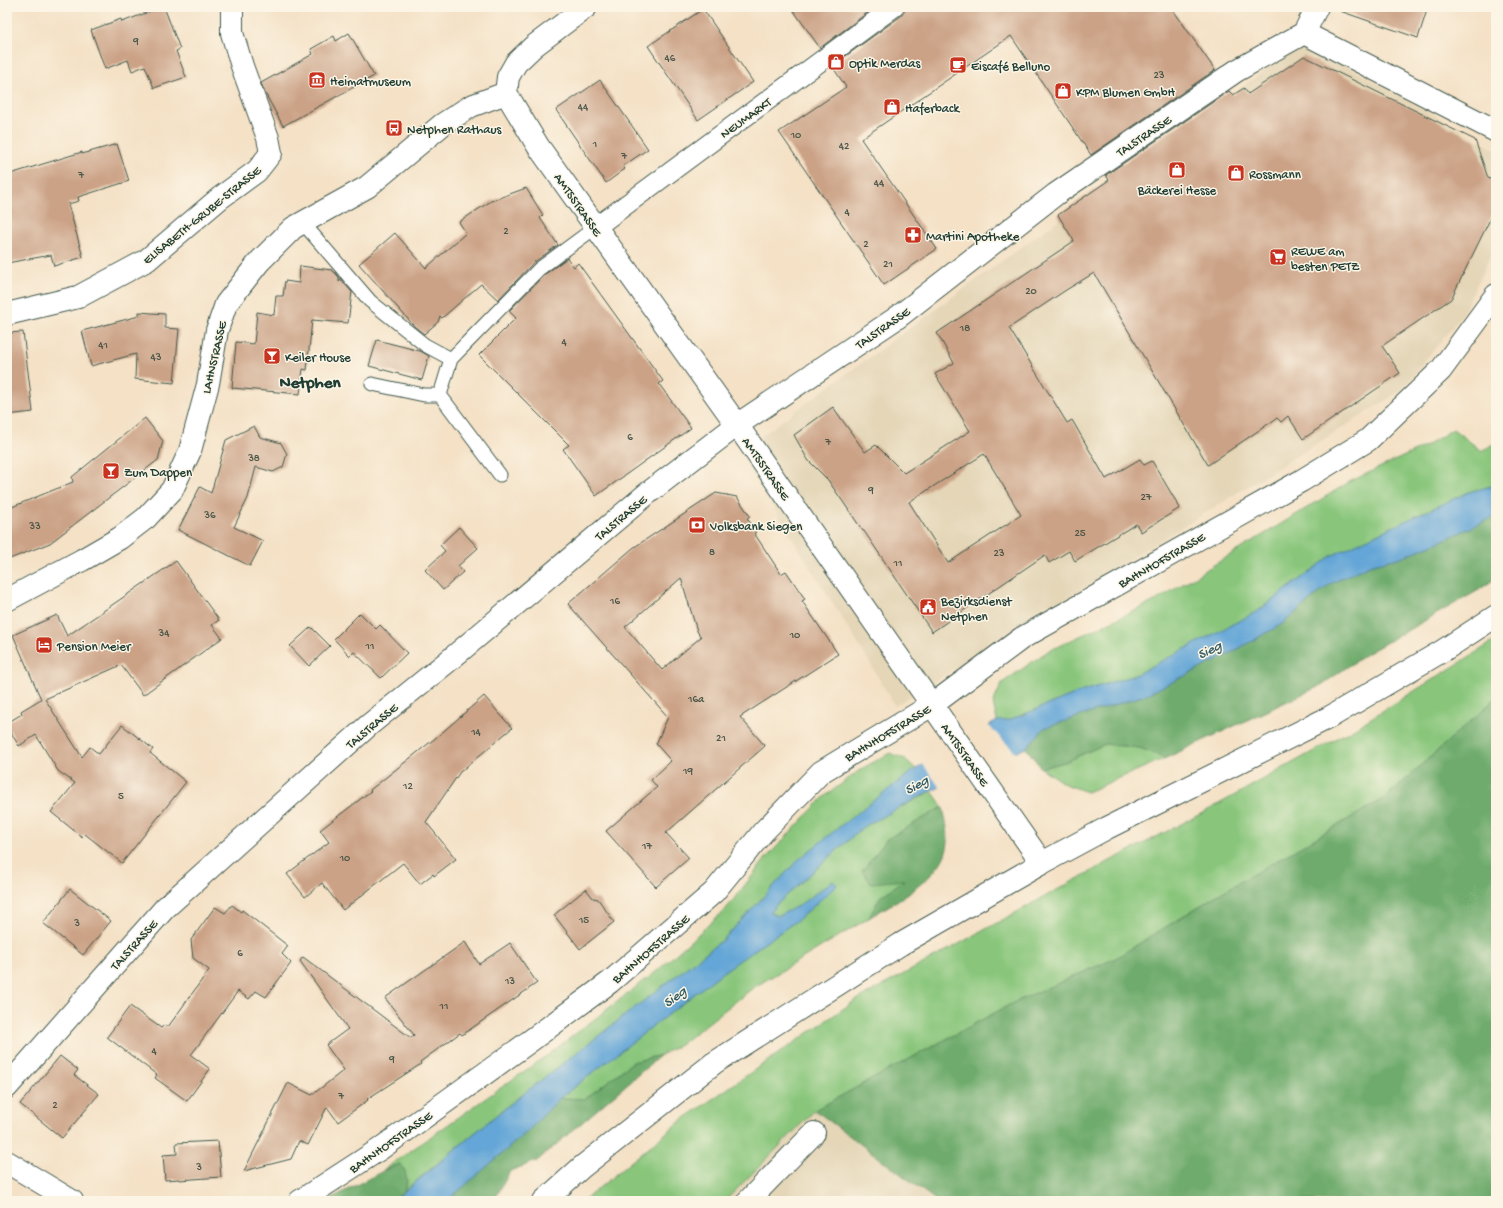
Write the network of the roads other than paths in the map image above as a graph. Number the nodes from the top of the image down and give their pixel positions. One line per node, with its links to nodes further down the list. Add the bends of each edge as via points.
1 (232, 7): 11 (street, ELISABETH-GRUBE-STRASSE, via 232,32 271,153 257,172 220,198 147,260 78,297)
2 (586, 7): 6 (street, via 534,46 516,63 508,77)
3 (894, 7): 9 (street, NEUMARKT)
4 (1317, 7): 5 (street)
5 (1304, 33): 7 (street); 15 (street, TALSTRASSE, via 1236,72 1061,190 898,317)
6 (506, 93): 8 (street, LAHNSTRASSE, via 471,106 443,124 367,187); 9 (street, AMTSSTRASSE, via 538,146)
7 (1496, 131)
8 (303, 223): 12 (lane, via 370,301 425,345); 17 (street, LAHNSTRASSE, via 293,228 259,262 226,304 217,330 208,384 190,451 172,490 146,518 120,538)
9 (596, 227): 12 (lane, via 539,269); 15 (street, AMTSSTRASSE)
10 (1496, 295): 19 (street, BAHNHOFSTRASSE, via 1441,370 1368,440 1301,481 1022,638)
11 (7, 314)
12 (451, 359): 14 (lane)
13 (372, 384): 14 (lane, via 424,395)
14 (440, 395): 16 (lane)
15 (737, 425): 19 (street, AMTSSTRASSE); 21 (street, TALSTRASSE, via 648,493 446,664 369,725 165,908)
16 (500, 475)
17 (7, 600)
18 (1496, 616): 20 (street, via 1444,650 1330,717)
19 (932, 705): 20 (street, AMTSSTRASSE); 25 (street, BAHNHOFSTRASSE, via 820,772 763,832 714,892 610,982 380,1149)
20 (1042, 863): 26 (street, via 901,944 714,1063 582,1167)
21 (7, 1087)
22 (814, 1133): 27 (street)
23 (7, 1162): 24 (street)
24 (72, 1201)
25 (300, 1201)
26 (544, 1201)
27 (748, 1201)

